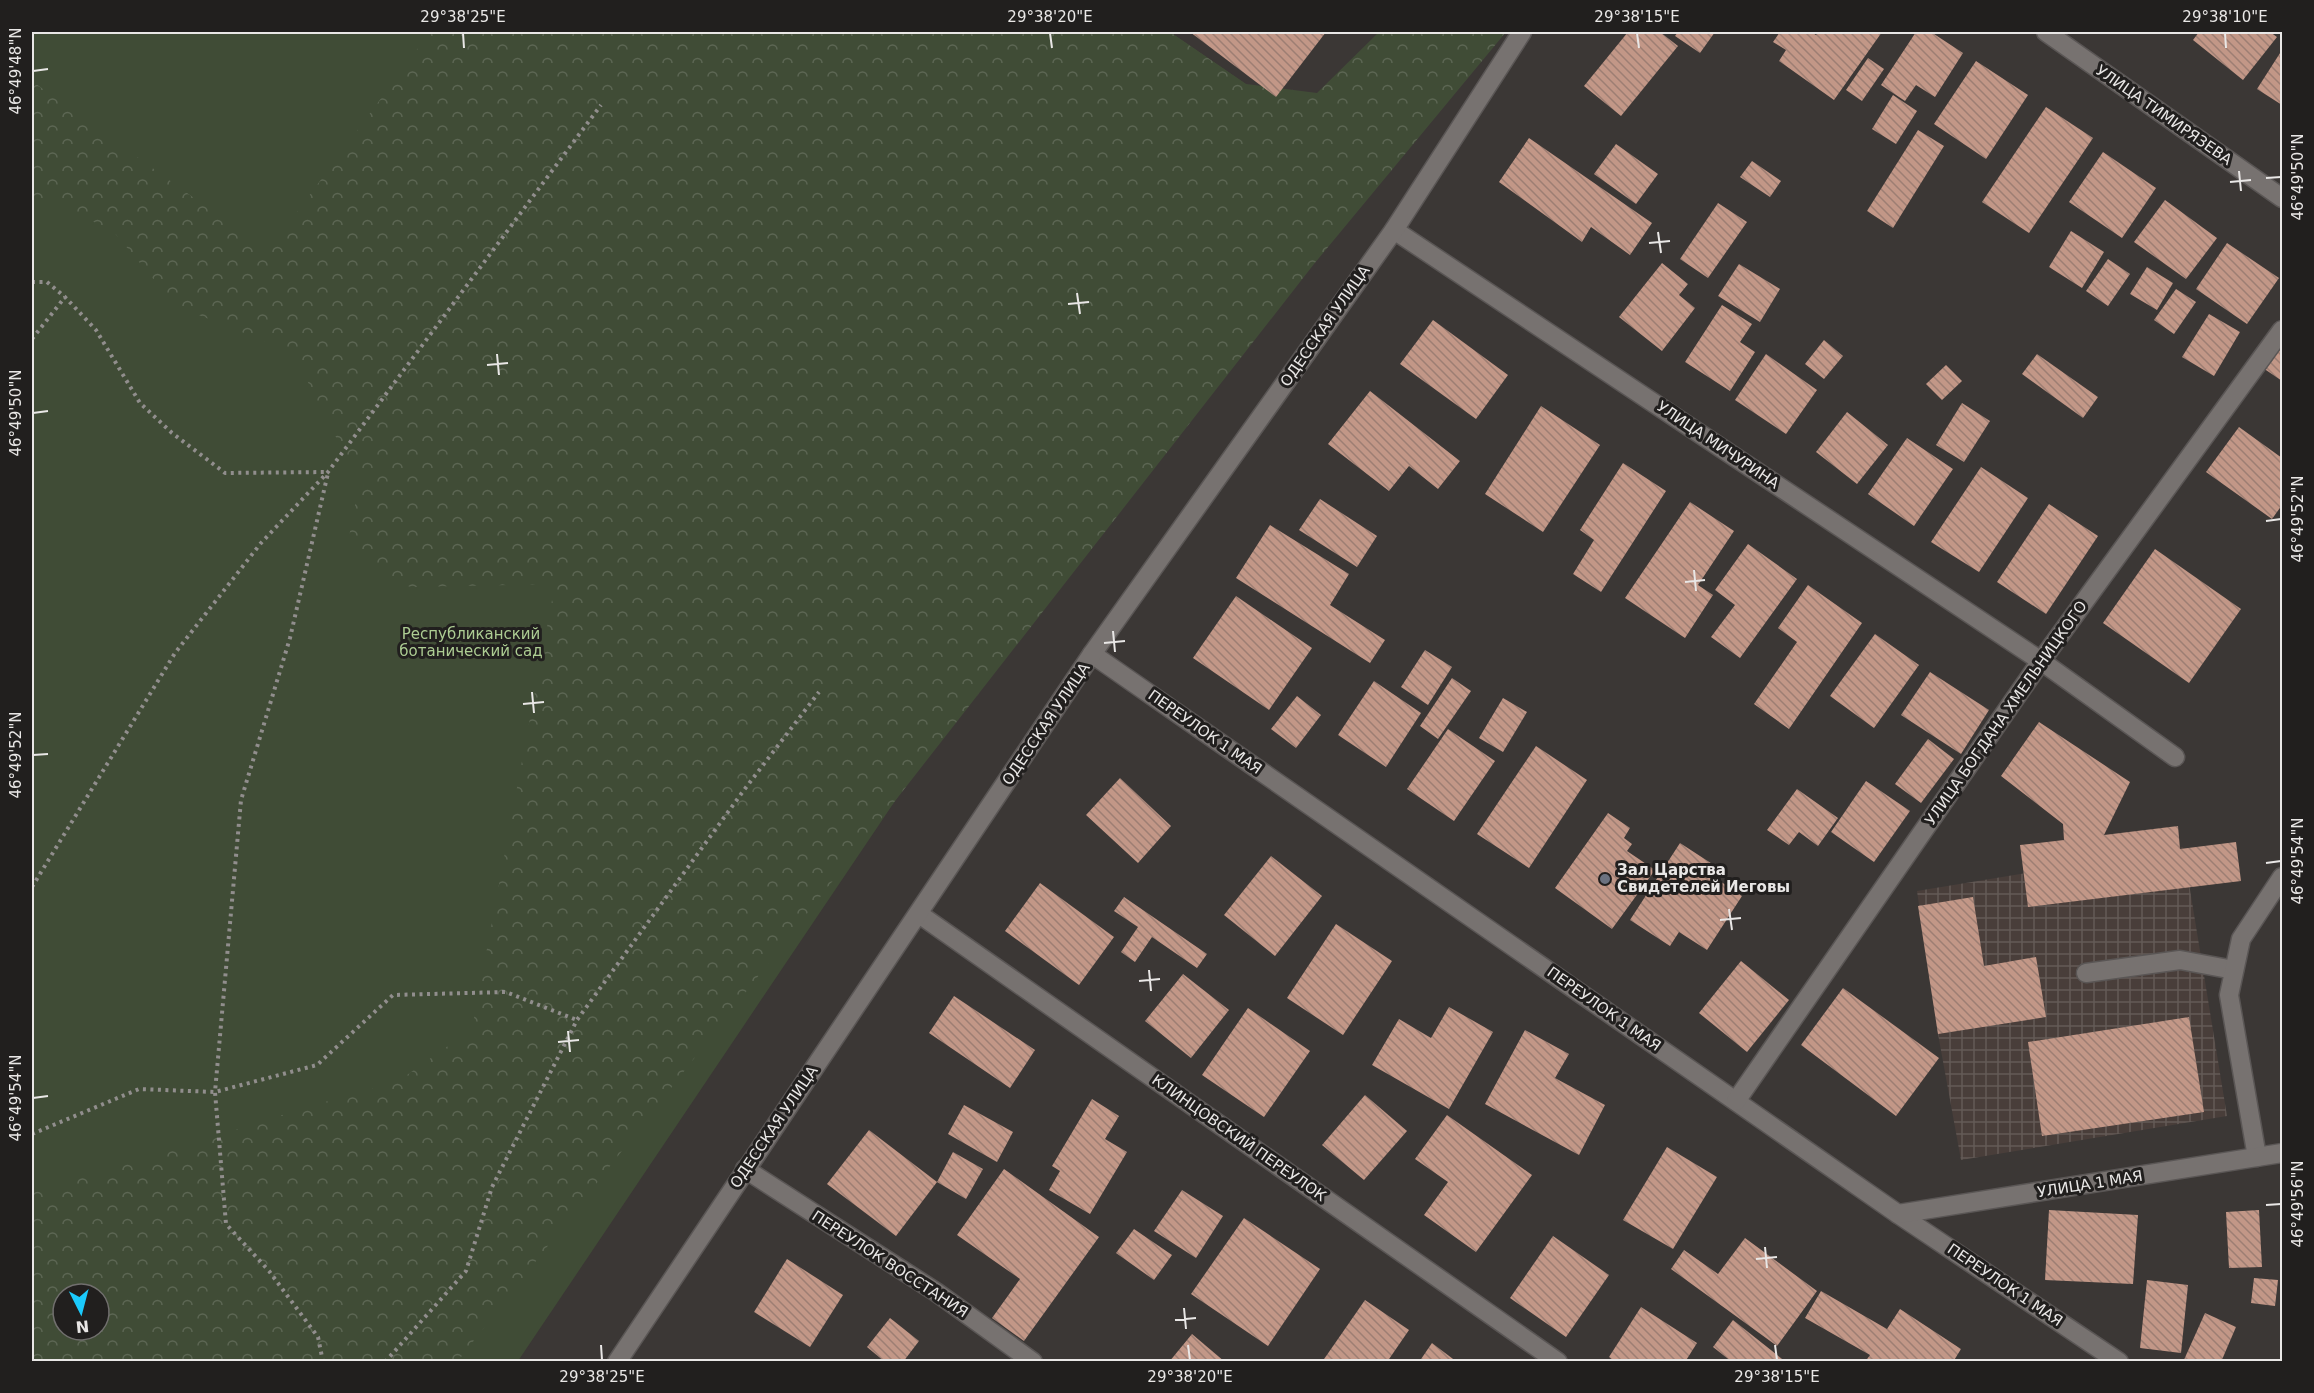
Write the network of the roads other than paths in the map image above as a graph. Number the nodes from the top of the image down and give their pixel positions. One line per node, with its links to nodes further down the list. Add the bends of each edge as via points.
1 (1522, 32): 4 (street, ОДЕССКАЯ УЛИЦА)
2 (2046, 32): 3 (street, УЛИЦА ТИМИРЯЗЕВА)
3 (2283, 198)
4 (1394, 230): 6 (street, ОДЕССКАЯ УЛИЦА); 7 (street, УЛИЦА МИЧУРИНА)
5 (2283, 330): 7 (street, УЛИЦА БОГДАНА ХМЕЛЬНИЦКОГО)
6 (1092, 654): 10 (street, ОДЕССКАЯ УЛИЦА); 13 (street, ПЕРЕУЛОК 1 МАЯ)
7 (2041, 661): 8 (street, УЛИЦА МИЧУРИНА); 13 (street, УЛИЦА БОГДАНА ХМЕЛЬНИЦКОГО)
8 (2175, 757)
9 (2283, 877): 11 (street, via 2241,939)
10 (919, 914): 16 (street, ОДЕССКАЯ УЛИЦА); 20 (street, КЛИНЦОВСКИЙ ПЕРЕУЛОК)
11 (2234, 970): 12 (street, via 2180,960); 15 (street, via 2229,995)
12 (2086, 973)
13 (1736, 1101): 17 (street, ПЕРЕУЛОК 1 МАЯ)
14 (2283, 1153): 15 (street, УЛИЦА 1 МАЯ)
15 (2257, 1157): 17 (street, УЛИЦА 1 МАЯ)
16 (745, 1169): 18 (street, ОДЕССКАЯ УЛИЦА); 19 (street, ПЕРЕУЛОК ВОССТАНИЯ, via 936,1292)
17 (1898, 1214): 21 (street, ПЕРЕУЛОК 1 МАЯ)
18 (617, 1362)
19 (1033, 1362)
20 (1558, 1362)
21 (2119, 1362)

